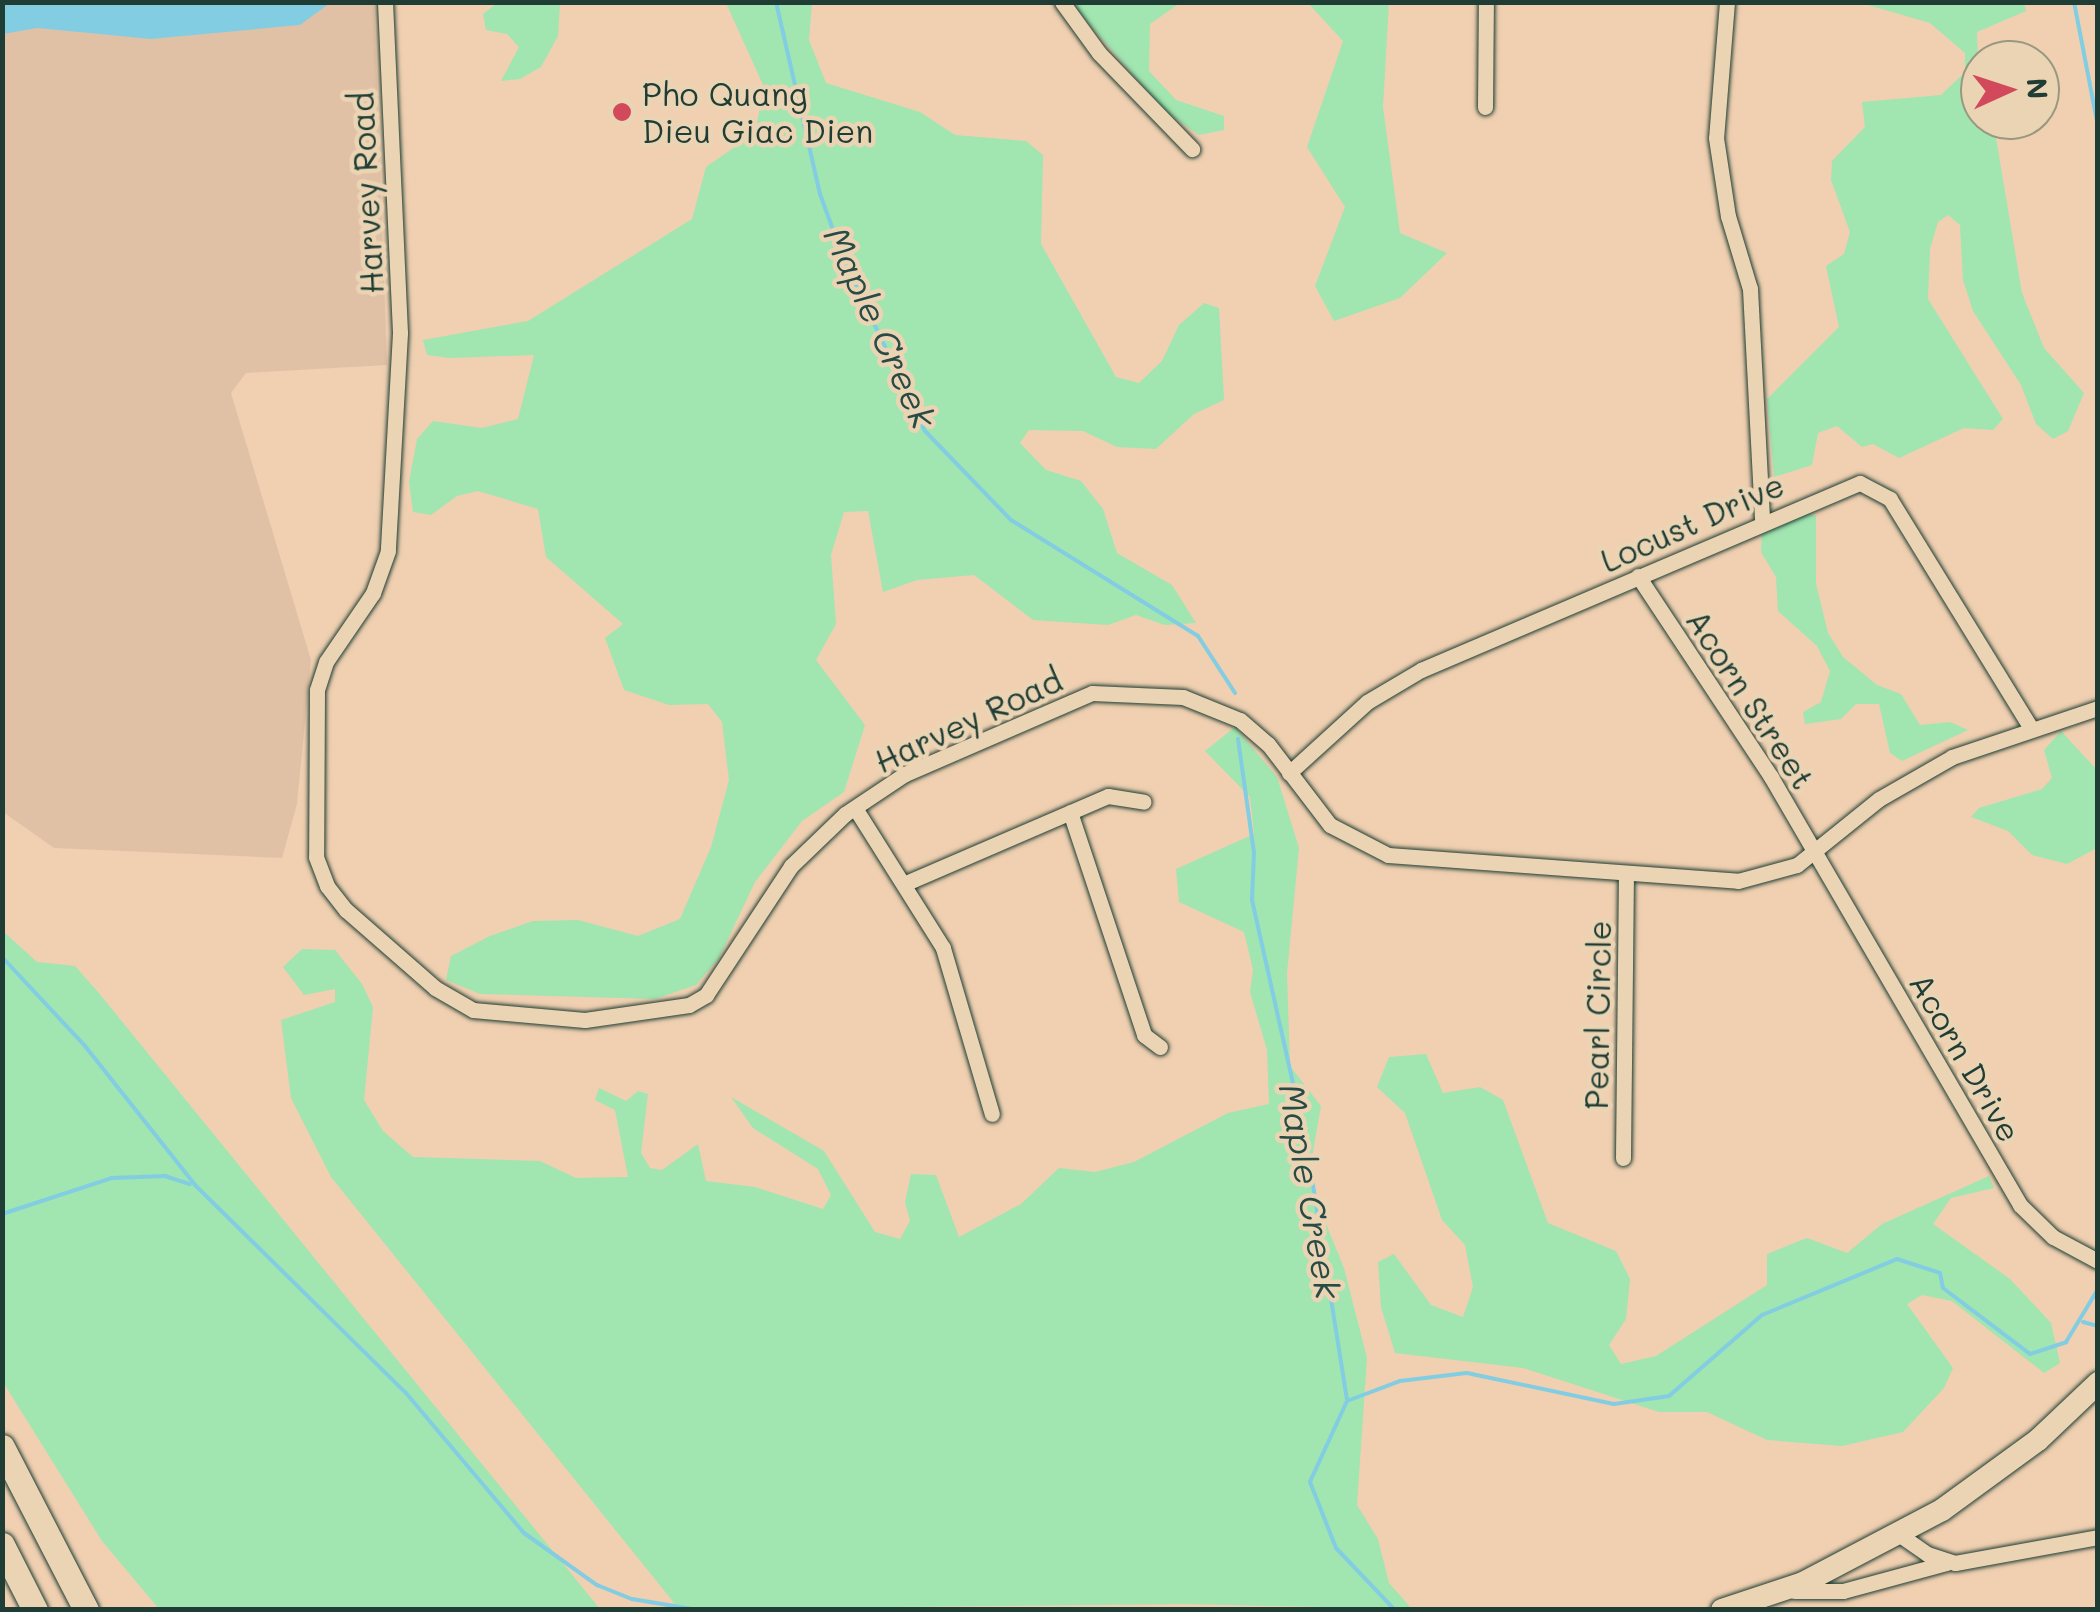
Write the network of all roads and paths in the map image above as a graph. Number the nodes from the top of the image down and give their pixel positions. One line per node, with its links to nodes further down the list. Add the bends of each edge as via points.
1 (385, 2): 13 (street, Harvey Road, via 400,293 398,414 382,573 326,662 317,690 316,857 327,886 391,952 473,1010 530,1020 655,1015 706,995 779,881)
2 (1062, 2): 6 (street, via 1099,53)
3 (1486, 2): 5 (street)
4 (1727, 2): 7 (street, via 1716,138 1728,216 1750,289)
5 (1484, 107)
6 (1192, 149)
7 (1762, 520): 8 (street, Locust Drive); 10 (street, Locust Drive, via 1851,484 1884,492)
8 (1638, 576): 11 (street, Locust Drive, via 1402,680); 15 (street, Acorn Street)
9 (2098, 708): 10 (street, Harvey Road)
10 (2030, 728): 15 (street, Harvey Road, via 1915,776)
11 (1289, 773): 13 (street, Harvey Road, via 1255,731 1205,704 1154,692 1092,693 906,774); 16 (street, Harvey Road, via 1330,824 1388,855)
12 (1144, 802): 14 (street, via 1108,796)
13 (855, 808): 17 (street)
14 (1070, 812): 17 (street); 18 (street, via 1144,1035)
15 (1816, 854): 16 (street, Harvey Road, via 1758,879); 21 (street, Acorn Drive, via 2020,1205 2053,1237)
16 (1626, 873): 20 (street, Pearl Circle)
17 (906, 882): 19 (street, via 943,948)
18 (1160, 1046)
19 (992, 1114)
20 (1623, 1158)
21 (2096, 1260)
22 (2098, 1383): 24 (main road, via 1991,1477)
23 (2, 1447): 30 (main road)
24 (1900, 1535): 27 (street); 28 (main road)
25 (2098, 1537): 27 (street)
26 (2, 1544): 29 (main road)
27 (1946, 1563): 28 (street, via 1843,1591)
28 (1782, 1598): 31 (main road)
29 (35, 1610)
30 (86, 1610)
31 (1722, 1610)

